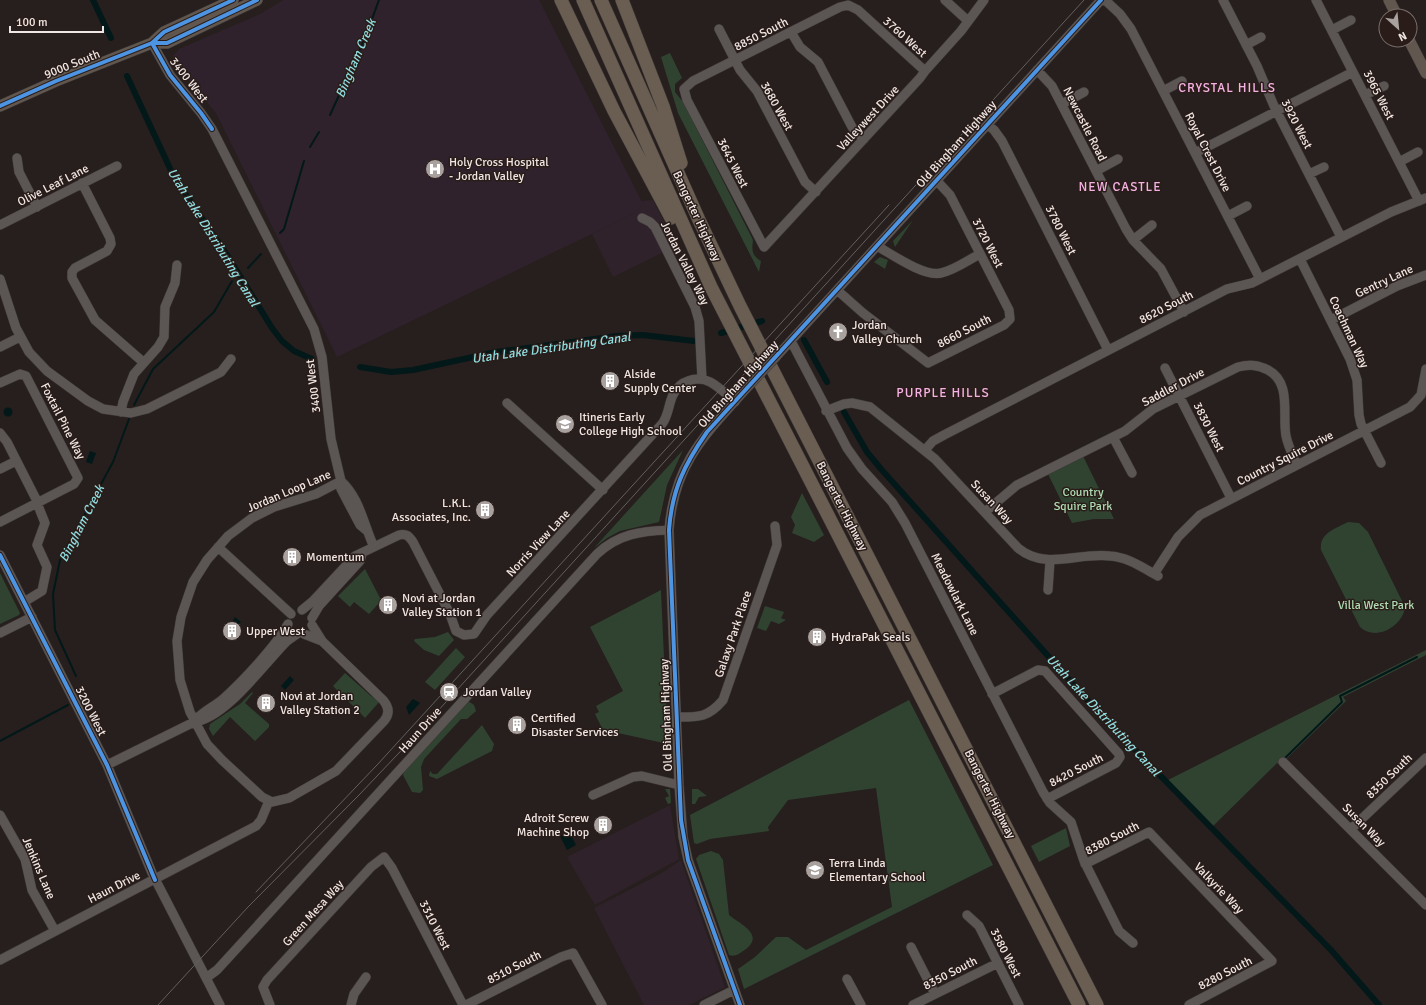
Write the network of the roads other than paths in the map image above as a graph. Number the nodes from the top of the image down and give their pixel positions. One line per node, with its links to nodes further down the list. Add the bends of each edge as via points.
1 (233, 0): 20 (main road, 9000 South, via 164,32)
2 (257, 0): 20 (main road, 9000 South, via 167,43)
3 (561, 0): 66 (highway, via 614,111 693,261)
4 (583, 0): 66 (highway, Bangerter Highway)
5 (601, 0): 56 (highway, Bangerter Highway)
6 (622, 0): 56 (highway, via 663,106)
7 (945, 0): 15 (street)
8 (984, 0): 15 (street, Valleywest Drive)
9 (1101, 0): 24 (street, Old Bingham Highway)
10 (1105, 0): 31 (street, Royal Crest Drive, via 1126,21)
11 (1223, 0): 21 (street, 3920 West)
12 (1316, 0): 17 (street, 3965 West)
13 (851, 6): 18 (street, 8850 South, via 840,7); 25 (street, 3760 West)
14 (1351, 20): 17 (street)
15 (968, 21): 25 (street, Valleywest Drive)
16 (719, 29): 23 (street, 3680 West)
17 (1332, 30): 26 (street, 3965 West)
18 (791, 32): 23 (street, 8850 South); 38 (street, via 800,47 818,62 852,127)
19 (1261, 37): 21 (street)
20 (152, 43): 35 (main road, 9000 South, via 62,78); 98 (street, 3400 West, via 174,81 212,128 310,319 321,350 333,452)
21 (1246, 45): 36 (street, 3920 West)
22 (1413, 48): 27 (main road)
23 (735, 60): 30 (street, 8850 South, via 693,81); 50 (street, 3680 West, via 757,91 805,182)
24 (1037, 70): 34 (street, Newcastle Road, via 1048,80); 37 (street, Old Bingham Highway)
25 (924, 71): 38 (street, Valleywest Drive)
26 (1353, 72): 33 (street, 3965 West); 36 (street)
27 (1426, 73)
28 (1182, 81): 31 (street)
29 (1384, 86): 33 (street)
30 (684, 89): 62 (street, 3645 West, via 687,100)
31 (1163, 90): 40 (street, Royal Crest Drive)
32 (1084, 92): 34 (street)
33 (1365, 95): 43 (street, 3965 West)
34 (1062, 104): 46 (street, Newcastle Road)
35 (0, 106)
36 (1277, 111): 40 (street); 47 (street, 3920 West)
37 (988, 125): 48 (street, Old Bingham Highway); 77 (street, 3780 West, via 1002,141)
38 (864, 139): 50 (street, Valleywest Drive)
39 (1418, 152): 43 (street)
40 (1195, 153): 54 (street, Royal Crest Drive)
41 (17, 158): 53 (street, via 20,174)
42 (1118, 160): 46 (street)
43 (1399, 162): 51 (street, 3965 West)
44 (117, 166): 49 (street, Olive Leaf Lane)
45 (1324, 167): 47 (street)
46 (1096, 171): 60 (street, Newcastle Road)
47 (1309, 174): 59 (street, 3920 West)
48 (937, 181): 61 (street, Old Bingham Highway); 63 (street, 3720 West, via 950,195)
49 (82, 183): 53 (street, Olive Leaf Lane); 79 (street, via 111,244 107,251 74,270 73,281 95,320)
50 (816, 192): 62 (street, Valleywest Drive)
51 (1423, 200): 59 (street, 8620 South, via 1391,212)
52 (1247, 206): 54 (street)
53 (37, 207): 58 (street, Olive Leaf Lane)
54 (1228, 216): 68 (street, Royal Crest Drive)
55 (642, 218): 82 (street, Jordan Valley Way, via 654,227 695,307 699,321)
56 (698, 220): 163 (highway, Bangerter Highway)
57 (1152, 225): 60 (street)
58 (0, 226)
59 (1341, 237): 64 (street, 8620 South)
60 (1133, 240): 71 (street, Newcastle Road, via 1161,269)
61 (877, 246): 63 (street, via 932,274 949,270); 70 (street, Old Bingham Highway)
62 (764, 247)
63 (980, 254): 72 (street, 3720 West)
64 (1300, 259): 68 (street, 8620 South); 73 (street, Coachman Way)
65 (177, 265): 79 (street, via 175,283 165,307 164,337 158,347)
66 (705, 272): 162 (highway, Bangerter Highway)
67 (1426, 275): 73 (street, Gentry Lane, via 1397,286)
68 (1260, 279): 71 (street, 8620 South, via 1227,289)
69 (0, 281): 74 (street)
70 (837, 290): 72 (street, 8660 South, via 928,363 1004,325); 75 (street, Old Bingham Highway)
71 (1184, 312): 77 (street, 8620 South)
72 (1010, 319)
73 (1331, 320): 89 (street, Coachman Way, via 1354,370 1359,415)
74 (20, 337): 76 (street); 88 (street, via 43,367 88,401 103,409)
75 (791, 341): 85 (street, Old Bingham Highway, bridge); 87 (street, Meadowlark Lane)
76 (0, 347)
77 (1108, 350): 92 (street, 8620 South, via 937,438)
78 (231, 359): 88 (street, via 221,372 151,408)
79 (142, 362): 88 (street, via 131,380)
80 (1165, 368): 84 (street, 3830 West)
81 (1426, 369): 89 (street, Country Squire Drive, via 1423,388 1416,402)
82 (702, 379): 85 (street, via 714,383); 99 (street, Norris View Lane, via 687,381 678,388 664,422)
83 (0, 383): 101 (street, Foxtail Pine Way, via 24,375 77,475 74,484)
84 (1179, 396): 91 (street, Saddler Drive, via 1153,409); 95 (street, Saddler Drive, via 1238,367 1253,365 1272,372 1283,389 1286,436); 100 (street, 3830 West)
85 (735, 402): 105 (street, Old Bingham Highway, via 707,432 688,459 676,486)
86 (507, 403): 99 (street)
87 (826, 411): 92 (street, Susan Way, via 844,404 864,405); 122 (street, Meadowlark Lane, via 856,462 901,516)
88 (121, 412)
89 (1365, 431): 94 (street, Coachman Way); 95 (street, Country Squire Drive)
90 (0, 433): 93 (street)
91 (1113, 437): 97 (street); 102 (street, Saddler Drive, via 1017,485)
92 (924, 450): 102 (street, Susan Way)
93 (16, 461): 96 (street); 101 (street)
94 (1381, 463)
95 (1297, 465): 100 (street, Country Squire Drive)
96 (0, 469)
97 (1132, 473)
98 (341, 481): 106 (street, Jordan Loop Lane, via 310,496 262,513 241,526); 107 (street, 3400 West, via 348,487 366,522 366,530)
99 (603, 490): 107 (street, Norris View Lane, via 485,618 478,630 471,634 462,635 456,631 421,556 406,534 398,535)
100 (1231, 498): 111 (street, Country Squire Drive, via 1192,522 1178,537)
101 (38, 503): 103 (street); 113 (street, via 45,523 37,545 48,568 42,591)
102 (985, 512): 110 (street, Susan Way, via 1022,551)
103 (0, 522)
104 (775, 526): 123 (street, Galaxy Park Place, via 777,545 723,700 708,714 700,717)
105 (669, 530): 123 (street, Old Bingham Highway); 147 (street, Haun Drive, via 630,534 609,544 597,554 217,970)
106 (218, 547): 115 (street); 124 (street, Jordan Loop Lane, via 193,582 178,629 180,680 185,702)
107 (374, 547): 108 (street)
108 (362, 554): 114 (street, via 355,556); 117 (street, via 360,561 319,606)
109 (0, 555): 113 (street, 3200 West)
110 (1050, 561): 111 (street, Susan Way, via 1094,555 1110,556 1127,560); 112 (street)
111 (1156, 575)
112 (1048, 590)
113 (24, 602): 116 (street, 3200 West)
114 (302, 610): 115 (street, via 296,610); 117 (street, via 308,612)
115 (291, 614): 118 (street)
116 (32, 617): 119 (street); 127 (street, 3200 West)
117 (312, 621): 120 (street, via 308,632); 121 (street)
118 (288, 624): 120 (street, via 293,632); 124 (street, via 279,639 228,694)
119 (0, 633)
120 (300, 634): 121 (street); 124 (street, via 285,643 226,706 203,721)
121 (322, 641): 131 (street, via 383,700 388,708 388,716 336,771 285,800)
122 (992, 694): 130 (street, Meadowlark Lane); 130 (street, 8420 South, via 1041,670 1049,675 1119,754 1116,763)
123 (676, 717): 128 (street, Old Bingham Highway)
124 (194, 722): 127 (street); 131 (street, Jordan Loop Lane, via 217,755)
125 (1426, 758): 133 (street, 8350 South)
126 (1283, 762): 133 (street, Susan Way)
127 (107, 765): 137 (street, 3200 West)
128 (679, 785): 129 (street, via 642,776 633,777); 149 (street, Old Bingham Highway, via 681,820 688,857)
129 (593, 795)
130 (1047, 799): 136 (street, Meadowlark Lane, via 1071,822)
131 (269, 801): 137 (street, Haun Drive, via 256,826)
132 (0, 815): 140 (street, Jenkins Lane, via 25,859 32,890)
133 (1351, 829): 138 (street, Susan Way)
134 (1149, 832): 136 (street, 8380 South); 144 (street, Valkyrie Way)
135 (384, 858): 152 (street, Green Mesa Way, via 371,867 267,980 263,987); 154 (street, 3310 West, via 392,868)
136 (1085, 864): 141 (street, Meadowlark Lane, via 1120,933)
137 (155, 880): 140 (street, Haun Drive); 147 (street, 3200 West)
138 (1426, 905)
139 (967, 916): 145 (street, 3580 West, via 979,926)
140 (55, 931): 143 (street, Haun Drive)
141 (1133, 943)
142 (911, 947): 150 (street)
143 (0, 960)
144 (1272, 961): 164 (street, 8280 South)
145 (998, 963): 150 (street, 8350 South); 161 (street, 3580 West)
146 (366, 977): 153 (street, via 354,994)
147 (206, 978): 151 (street, 3200 West)
148 (847, 979): 159 (street)
149 (734, 990): 157 (street); 158 (street, Old Bingham Highway)
150 (935, 994): 160 (street, 8350 South)
151 (220, 1005)
152 (270, 1005)
153 (351, 1005)
154 (462, 1005)
155 (466, 1005): 156 (street, 8510 South, via 573,953)
156 (602, 1005)
157 (704, 1005)
158 (740, 1005)
159 (861, 1005)
160 (914, 1005)
161 (1019, 1005)
162 (1079, 1005)
163 (1097, 1005)
164 (1189, 1005)

